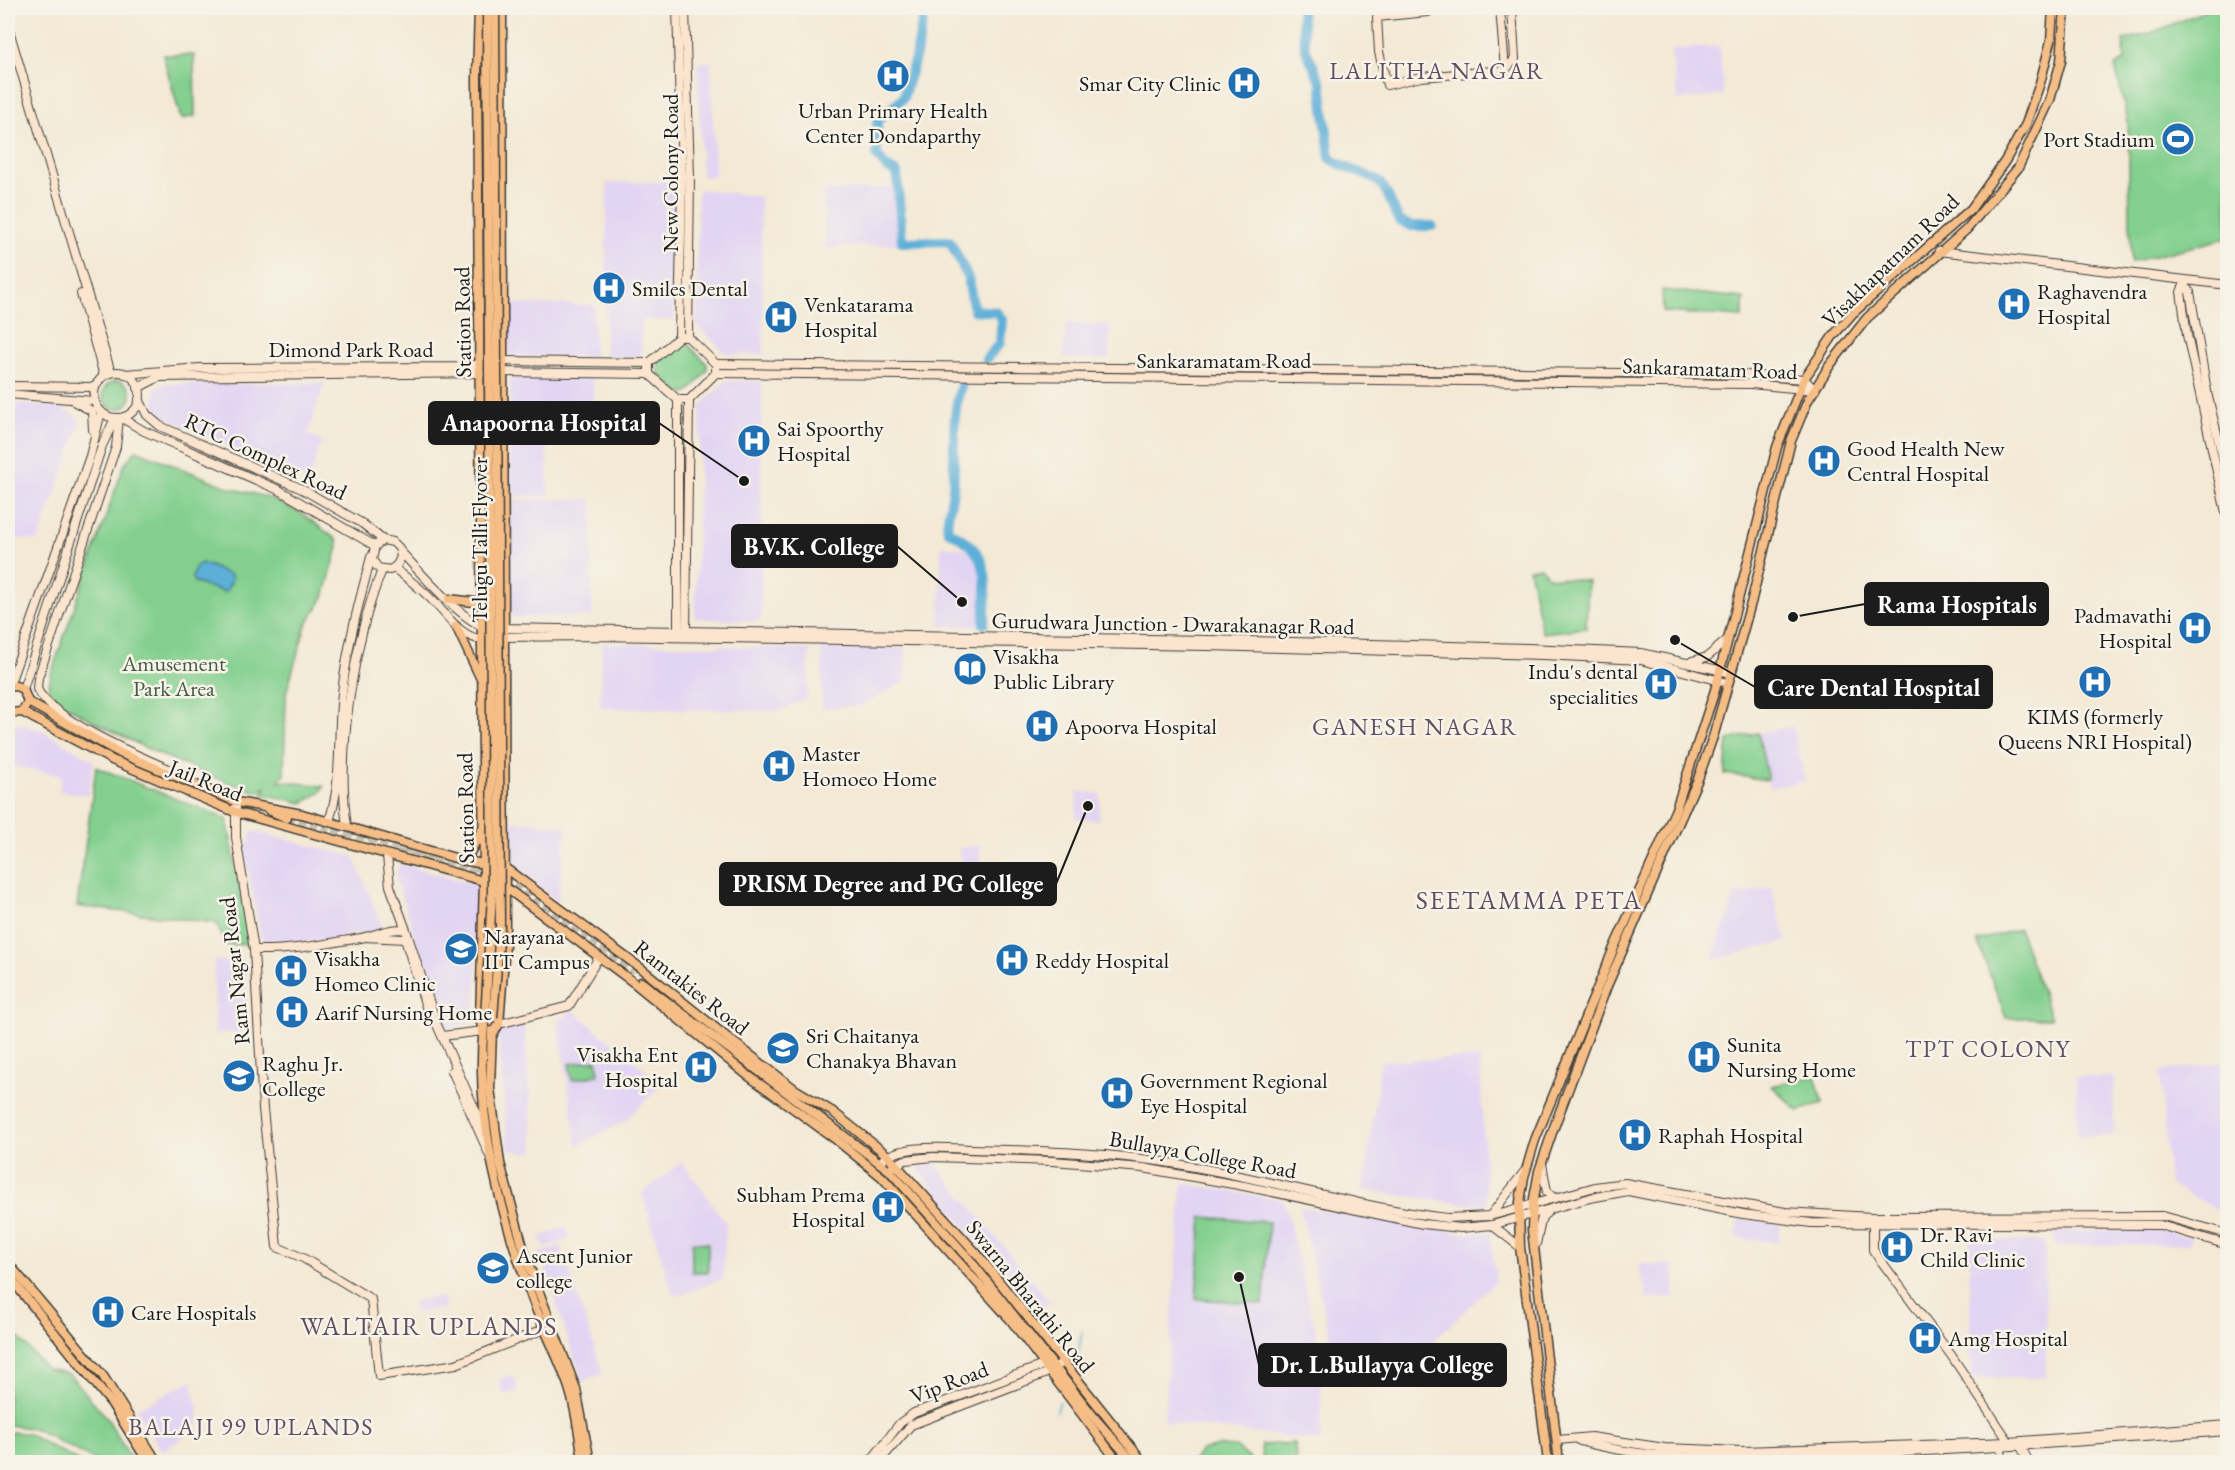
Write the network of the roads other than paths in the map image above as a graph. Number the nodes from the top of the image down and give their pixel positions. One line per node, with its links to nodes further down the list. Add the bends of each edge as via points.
1 (479, 8): 23 (main road, Station Road)
2 (487, 8): 90 (main road, Telugu Talli Flyover, bridge, via 492,895)
3 (495, 8): 90 (main road, Telugu Talli Flyover, bridge, via 500,928)
4 (502, 8): 22 (main road)
5 (677, 8): 18 (main road, New Colony Road, via 682,177)
6 (685, 8): 19 (main road, New Colony Road, via 690,178)
7 (1428, 8): 14 (main road, via 1428,12 1377,17 1379,52 1387,85 1421,77)
8 (1500, 8): 14 (main road)
9 (1512, 8): 14 (main road, via 1515,59)
10 (2053, 8): 28 (main road, Visakhapatnam Road, via 2051,41 2040,83 2026,124 2005,161 1971,208 1853,313)
11 (2065, 8): 15 (main road, via 2061,61 2050,100 2018,168 1967,229)
12 (8, 27): 27 (main road)
13 (8, 43): 27 (main road)
14 (1505, 70)
15 (1939, 251): 16 (main road); 33 (main road, via 1867,318)
16 (2186, 284): 17 (main road); 43 (main road); 44 (main road, via 2181,292 2187,334)
17 (2228, 285)
18 (680, 337): 19 (main road); 20 (main road)
19 (688, 337): 21 (main road)
20 (649, 363): 22 (main road, Dimond Park Road); 26 (main road)
21 (716, 364): 24 (main road); 28 (main road, Sankaramatam Road, via 1732,374)
22 (504, 366): 23 (main road, Dimond Park Road); 26 (main road, Dimond Park Road); 55 (main road)
23 (481, 369): 25 (main road, Dimond Park Road, via 200,368); 31 (main road, Dimond Park Road, via 159,377); 52 (main road, Station Road)
24 (716, 373): 32 (main road, Sankaramatam Road, via 1751,384); 38 (main road)
25 (124, 374): 27 (main road); 31 (main road)
26 (649, 374): 37 (main road)
27 (107, 375): 30 (main road)
28 (1804, 379): 32 (main road, Visakhapatnam Road); 33 (main road, Sankaramatam Road)
29 (8, 386): 30 (main road)
30 (95, 387): 39 (main road)
31 (138, 388): 36 (main road)
32 (1800, 389): 33 (main road, Sankaramatam Road); 58 (main road, Visakhapatnam Road, via 1777,447)
33 (1815, 390): 61 (main road, via 1791,441)
34 (8, 394): 35 (main road)
35 (70, 399): 39 (main road); 42 (main road, via 94,416)
36 (139, 399): 41 (main road, via 134,411); 45 (main road, RTC Complex Road, via 147,415 160,426 302,489)
37 (678, 400): 38 (main road); 56 (main road)
38 (689, 400): 56 (main road)
39 (94, 401): 40 (main road)
40 (101, 412): 41 (main road); 42 (main road)
41 (119, 418): 46 (main road, RTC Complex Road, via 304,503); 66 (main road, via 95,469); 70 (main road, via 116,447 37,689 48,706 88,729)
42 (90, 456): 65 (main road)
43 (2228, 479)
44 (2228, 522)
45 (383, 540): 46 (main road); 47 (main road, RTC Complex Road, via 396,544)
46 (375, 546): 48 (main road)
47 (401, 552): 49 (main road); 51 (main road, RTC Complex Road)
48 (371, 555): 50 (main road); 74 (main road, via 344,676 338,778)
49 (394, 568): 50 (main road); 53 (main road)
50 (382, 570): 76 (main road, via 350,694 344,800)
51 (449, 599): 52 (main road); 54 (main road, RTC Complex Road, via 463,617)
52 (482, 603): 54 (main road, Station Road)
53 (456, 626): 57 (main road); 62 (main road)
54 (482, 627): 55 (main road); 57 (main road, Station Road)
55 (504, 632): 56 (main road, Gurudwara Junction - Dwarakanagar Road); 57 (main road); 80 (main road)
56 (682, 634): 59 (main road, Gurudwara Junction - Dwarakanagar Road, via 1528,648 1641,653); 63 (main road, Gurudwara Junction - Dwarakanagar Road, via 1543,655 1641,660)
57 (481, 640): 62 (main road, Station Road)
58 (1727, 640): 59 (main road, via 1707,657); 60 (main road, Visakhapatnam Road)
59 (1684, 661): 60 (main road, Gurudwara Junction - Dwarakanagar Road)
60 (1720, 669): 61 (main road, Gurudwara Junction - Dwarakanagar Road); 63 (main road, Visakhapatnam Road)
61 (1732, 673): 64 (main road)
62 (482, 680): 75 (main road, Station Road)
63 (1717, 680): 64 (main road, Gurudwara Junction - Dwarakanagar Road); 101 (main road, Visakhapatnam Road, via 1676,809 1613,950 1534,1140)
64 (1728, 683): 99 (main road, via 1698,779 1607,986)
65 (8, 686): 66 (main road)
66 (23, 689): 67 (main road)
67 (28, 702): 68 (main road); 70 (main road, Jail Road, via 120,753)
68 (22, 712): 69 (main road); 72 (main road, Jail Road, via 112,760)
69 (8, 713)
70 (233, 800): 71 (main road, Jail Road); 72 (main road, Ram Nagar Road)
71 (266, 808): 73 (main road, via 287,820); 74 (main road, Jail Road)
72 (235, 812): 73 (main road, Jail Road); 85 (main road, Ram Nagar Road)
73 (261, 821): 77 (main road, Jail Road)
74 (329, 821): 76 (main road, Jail Road)
75 (483, 822): 78 (main road, via 469,855); 79 (main road, Station Road)
76 (347, 826): 78 (main road, Jail Road)
77 (387, 856): 81 (main road, Jail Road); 83 (main road, via 390,886)
78 (462, 860): 79 (main road, Jail Road)
79 (483, 865): 80 (main road, Jail Road); 81 (main road, Station Road)
80 (505, 868): 82 (main road); 87 (main road, Ramtakies Road)
81 (484, 880): 82 (main road, Jail Road); 92 (main road, Station Road, via 480,1018)
82 (505, 887): 86 (main road, Jail Road); 94 (main road, via 502,995 499,1024)
83 (406, 930): 84 (main road); 89 (main road)
84 (365, 937): 85 (main road); 89 (main road, via 405,939)
85 (254, 950): 117 (main road, Ram Nagar Road, via 263,1109 277,1247 303,1258 370,1299 379,1376 456,1364)
86 (599, 957): 88 (main road, Jail Road); 91 (main road, via 569,1006)
87 (650, 975): 88 (main road, via 633,974); 96 (main road, Ramtakies Road, via 733,1042 834,1112)
88 (640, 984): 98 (main road); 118 (main road, via 746,1074 875,1170)
89 (423, 988): 93 (main road); 97 (main road, via 474,1126)
90 (489, 1018): 92 (main road, Telugu Talli Flyover); 94 (main road, Telugu Talli Flyover)
91 (503, 1023)
92 (483, 1031): 93 (main road); 95 (main road)
93 (442, 1036): 95 (main road)
94 (492, 1036): 97 (main road, via 490,1088)
95 (489, 1140): 97 (main road)
96 (887, 1155): 98 (main road); 100 (main road, Swarna Bharathi Road); 107 (main road, Bullayya College Road, via 898,1150 953,1149 1126,1156 1432,1216)
97 (496, 1161): 117 (main road, via 512,1240); 129 (main road, via 526,1258 576,1389)
98 (880, 1162): 100 (main road)
99 (1542, 1162): 102 (main road, via 1547,1192); 103 (main road)
100 (892, 1166): 110 (main road, Bullayya College Road, via 949,1157 1124,1166 1244,1186 1432,1226); 118 (main road, Swarna Bharathi Road, via 978,1255 1031,1319)
101 (1526, 1169): 104 (main road, Visakhapatnam Road); 107 (main road)
102 (1554, 1198): 103 (main road, Bullayya College Road); 111 (main road, Bullayya College Road, via 1595,1186 1628,1184 1785,1212 1872,1217 2163,1216)
103 (1533, 1204): 104 (main road, Bullayya College Road); 106 (main road)
104 (1520, 1208): 107 (main road, Bullayya College Road); 108 (main road, Visakhapatnam Road)
105 (1552, 1209): 106 (main road, Bullayya College Road); 109 (main road, Bullayya College Road, via 1628,1191 1743,1214 1811,1223); 114 (main road, via 1542,1217)
106 (1532, 1214): 108 (main road, Bullayya College Road); 114 (main road)
107 (1490, 1216)
108 (1519, 1218): 110 (main road, Bullayya College Road); 113 (main road, Visakhapatnam Road)
109 (1873, 1224): 112 (main road, Bullayya College Road, via 2160,1225); 123 (main road, via 1873,1250)
110 (1492, 1225): 113 (main road)
111 (2228, 1234)
112 (2228, 1245)
113 (1520, 1247): 135 (main road, Visakhapatnam Road)
114 (1534, 1251): 122 (main road)
115 (8, 1263): 127 (main road, via 114,1391)
116 (8, 1275): 126 (main road, via 112,1404)
117 (544, 1329): 128 (main road, via 570,1390)
118 (1053, 1365): 130 (main road, Vip Road, via 914,1413 900,1423); 131 (main road, Vip Road, via 911,1425); 132 (main road); 133 (main road); 134 (main road, Swarna Bharathi Road)
119 (2228, 1425): 123 (main road)
120 (2228, 1431): 124 (main road)
121 (1575, 1439): 122 (main road); 123 (main road, via 1591,1437 1665,1448 1743,1451); 125 (main road, via 1661,1455 1760,1458)
122 (1558, 1440): 136 (main road)
123 (2009, 1442): 124 (main road)
124 (2021, 1447): 125 (main road); 138 (main road)
125 (2001, 1448): 137 (main road)
126 (148, 1462)
127 (157, 1462)
128 (583, 1462)
129 (591, 1462)
130 (870, 1462)
131 (879, 1462)
132 (1118, 1462)
133 (1133, 1462)
134 (1143, 1462)
135 (1548, 1462)
136 (1559, 1462)
137 (2002, 1462)
138 (2029, 1462)

